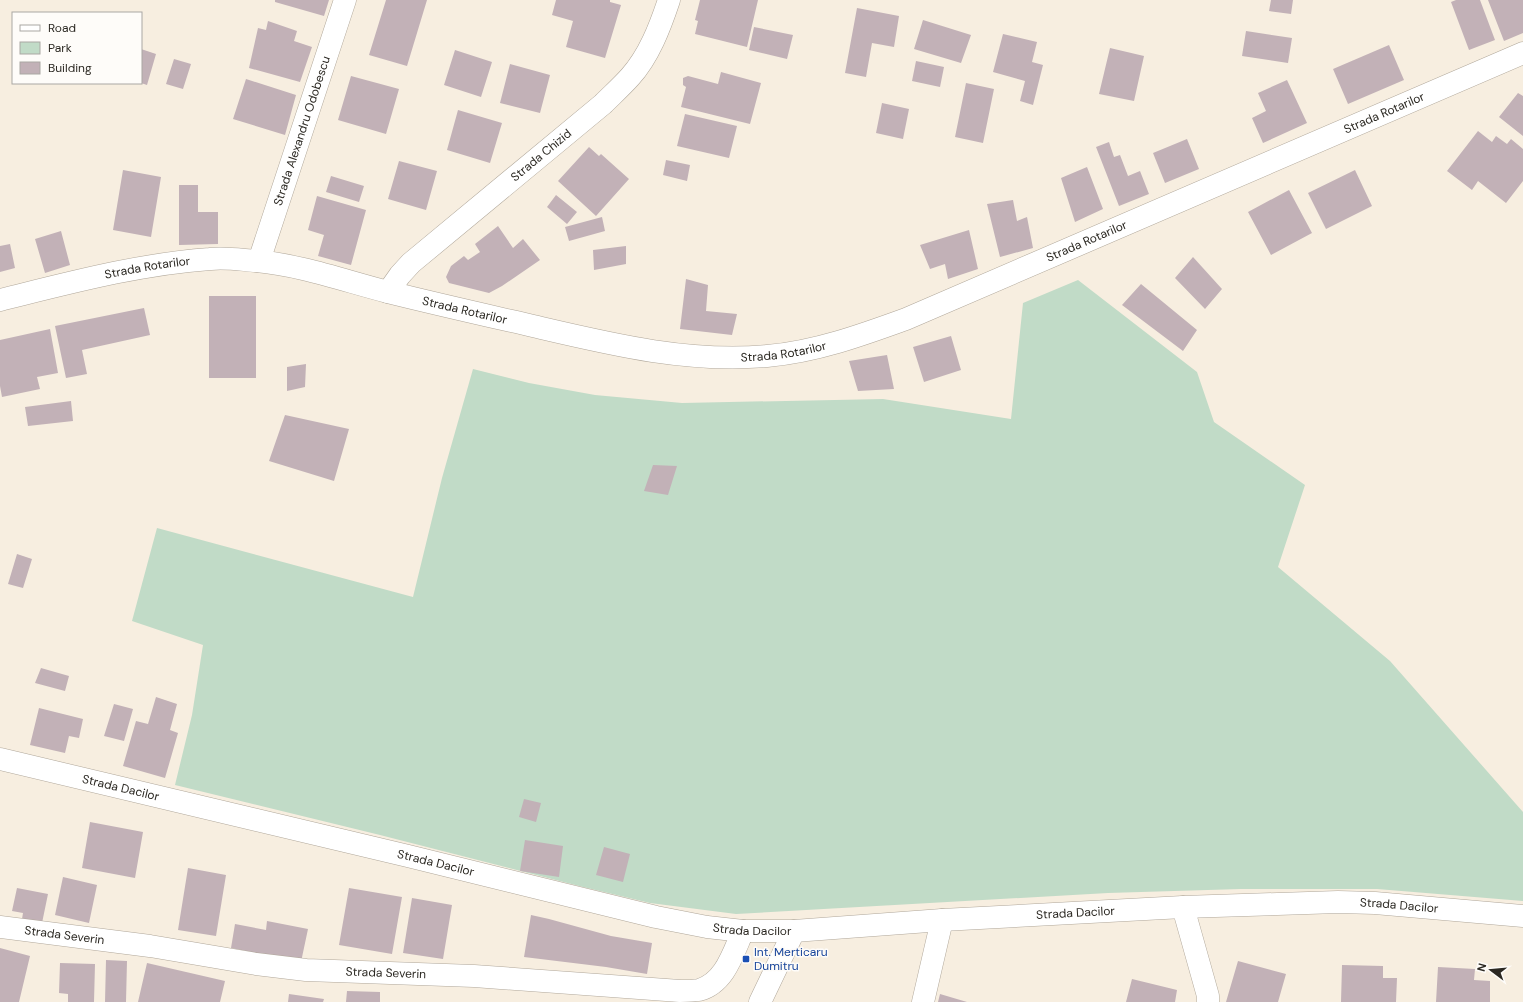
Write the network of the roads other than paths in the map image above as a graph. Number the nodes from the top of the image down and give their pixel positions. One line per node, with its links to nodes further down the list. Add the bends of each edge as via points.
1 (345, 0): 4 (street, Strada Alexandru Odobescu)
2 (669, 0): 5 (street, Strada Chizid, via 654,39 630,77 603,104 411,263)
3 (1523, 53): 5 (street, Strada Rotarilor, via 906,319 861,336 816,348 768,356 720,358 666,354 606,343)
4 (259, 261): 5 (street, Strada Rotarilor, via 294,267); 6 (street, Strada Rotarilor, via 212,258 163,265)
5 (388, 292)
6 (0, 300)
7 (0, 759): 13 (street, Strada Dacilor, via 656,917)
8 (1183, 907): 9 (street, Strada Dacilor, via 1338,902); 10 (street, Strada Dacilor); 16 (street)
9 (1523, 916)
10 (942, 920): 12 (street, Strada Dacilor); 15 (street)
11 (0, 927): 13 (street, Strada Severin, via 150,946 306,970 474,976 680,991 698,990 719,978)
12 (794, 931): 13 (street, Strada Dacilor); 14 (street)
13 (743, 932)
14 (760, 1002)
15 (923, 1002)
16 (1208, 1002)

